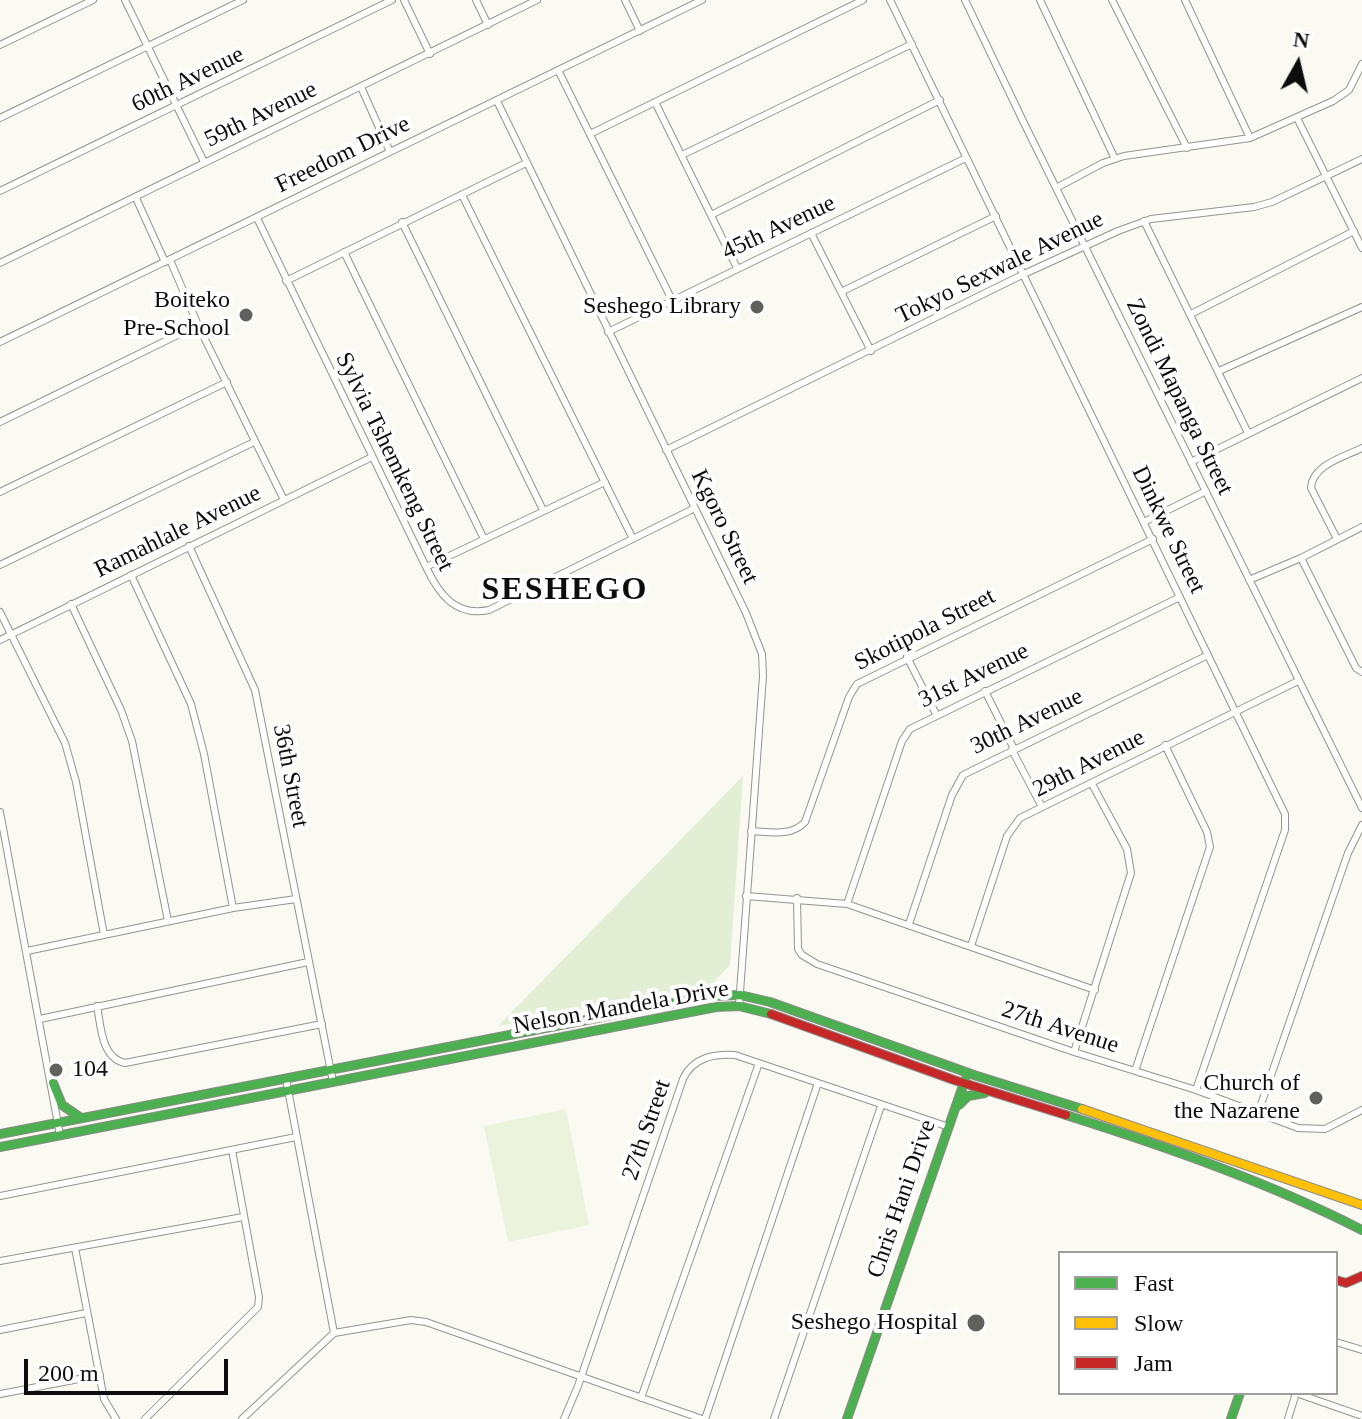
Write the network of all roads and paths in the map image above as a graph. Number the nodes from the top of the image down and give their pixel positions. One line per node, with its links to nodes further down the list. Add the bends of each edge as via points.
1 (93, 0): 19 (street)
2 (125, 0): 20 (street)
3 (243, 0): 20 (street)
4 (392, 0): 28 (street, 60th Avenue)
5 (404, 0): 21 (street)
6 (476, 0): 16 (street)
7 (537, 0): 16 (street, 59th Avenue)
8 (625, 0): 17 (street)
9 (702, 0): 17 (street, Freedom Drive)
10 (863, 0): 27 (street)
11 (890, 0): 18 (street, Dinkwe Street)
12 (965, 0): 42 (street, Zondi Mapanga Street)
13 (1040, 0): 37 (street)
14 (1112, 0): 33 (street)
15 (1185, 0): 32 (street)
16 (488, 25): 21 (street, 59th Avenue)
17 (640, 31): 23 (street, Freedom Drive)
18 (912, 44): 25 (street, Dinkwe Street); 35 (street)
19 (0, 45)
20 (148, 46): 28 (street); 29 (street)
21 (430, 54): 24 (street, 59th Avenue)
22 (1362, 64): 30 (street, via 1349,90)
23 (558, 70): 26 (street, Freedom Drive); 31 (street)
24 (361, 87): 34 (street); 39 (street, 59th Avenue)
25 (940, 100): 36 (street, Dinkwe Street); 46 (street)
26 (497, 101): 34 (street, Freedom Drive); 40 (street, Kgoro Street)
27 (655, 102): 31 (street); 35 (street)
28 (176, 106): 39 (street); 43 (street, 60th Avenue)
29 (0, 118)
30 (1297, 118): 32 (street); 41 (street)
31 (590, 134): 62 (street)
32 (1250, 138): 33 (street)
33 (1187, 148): 37 (street)
34 (390, 152): 48 (street, Freedom Drive)
35 (682, 155): 46 (street)
36 (966, 158): 47 (street, Dinkwe Street); 52 (street, 45th Avenue)
37 (1115, 159): 42 (street)
38 (1362, 159): 41 (street, Tokyo Sexwale Avenue)
39 (204, 162): 45 (street, 59th Avenue)
40 (526, 163): 44 (street); 66 (street, Kgoro Street)
41 (1328, 176): 49 (street, Tokyo Sexwale Avenue, via 1254,207); 51 (street)
42 (1056, 188): 53 (street, Zondi Mapanga Street)
43 (0, 191)
44 (462, 195): 50 (street); 79 (street)
45 (136, 198): 56 (street); 57 (street, 59th Avenue)
46 (711, 215): 58 (street)
47 (996, 216): 59 (street, Dinkwe Street); 61 (street)
48 (257, 218): 56 (street, Freedom Drive); 60 (street, Sylvia Tshemkeng Street)
49 (1144, 221): 53 (street, Tokyo Sexwale Avenue); 64 (street)
50 (402, 222): 55 (street); 84 (street)
51 (1354, 231): 54 (street); 64 (street)
52 (811, 233): 58 (street, 45th Avenue); 61 (street)
53 (1084, 246): 59 (street, Tokyo Sexwale Avenue); 78 (street, Zondi Mapanga Street)
54 (1362, 248)
55 (344, 252): 60 (street); 87 (street)
56 (168, 261): 65 (street); 67 (street, Freedom Drive)
57 (0, 263)
58 (737, 268): 62 (street, 45th Avenue)
59 (1024, 274): 68 (street, Tokyo Sexwale Avenue); 85 (street, Dinkwe Street)
60 (286, 281): 77 (street, Sylvia Tshemkeng Street)
61 (841, 292): 68 (street)
62 (672, 300): 66 (street, 45th Avenue)
63 (1362, 307): 69 (street)
64 (1191, 314): 69 (street)
65 (198, 325): 71 (street); 72 (street)
66 (608, 332): 76 (street, Kgoro Street)
67 (0, 342)
68 (871, 351): 76 (street, Tokyo Sexwale Avenue)
69 (1219, 371): 73 (street)
70 (1362, 378): 73 (street)
71 (227, 382): 74 (street); 81 (street)
72 (0, 422)
73 (1248, 433): 78 (street)
74 (254, 442): 82 (street); 93 (street)
75 (1362, 448): 90 (street, via 1315,472 1311,481)
76 (666, 450): 83 (street, Kgoro Street)
77 (372, 457): 82 (street, Ramahlale Avenue); 94 (street, Sylvia Tshemkeng Street)
78 (1191, 462): 80 (street, Zondi Mapanga Street)
79 (605, 482): 84 (street); 88 (street)
80 (1206, 491): 85 (street); 96 (street, Zondi Mapanga Street)
81 (0, 492)
82 (284, 500): 91 (street, Ramahlale Avenue)
83 (695, 508): 88 (street, Sylvia Tshemkeng Street); 116 (street, Kgoro Street, via 762,654)
84 (543, 510): 87 (street)
85 (1144, 522): 89 (street, Dinkwe Street)
86 (1362, 527): 90 (street)
87 (484, 539): 94 (street)
88 (633, 539): 94 (street, Sylvia Tshemkeng Street, via 480,612 462,610 443,598)
89 (1153, 539): 97 (street, Dinkwe Street); 103 (street, Skotipola Street)
90 (1337, 539): 92 (street)
91 (189, 546): 95 (street, Ramahlale Avenue); 121 (street, 36th Street, via 255,690)
92 (1301, 558): 96 (street); 104 (street)
93 (0, 565)
94 (426, 567)
95 (131, 575): 98 (street, Ramahlale Avenue); 123 (street, via 191,704)
96 (1249, 580): 105 (street, Zondi Mapanga Street)
97 (1180, 597): 102 (street, Dinkwe Street); 106 (street, 31st Avenue)
98 (71, 604): 100 (street, Ramahlale Avenue); 124 (street, via 132,741)
99 (0, 612): 100 (street)
100 (11, 635): 101 (street, Ramahlale Avenue); 126 (street, via 65,743)
101 (0, 640)
102 (1208, 655): 107 (street, Dinkwe Street); 110 (street, 30th Avenue)
103 (907, 657): 108 (street); 116 (street, Skotipola Street, via 853,689 802,827 788,833)
104 (1362, 672)
105 (1298, 681): 107 (street, 29th Avenue); 113 (street, Zondi Mapanga Street)
106 (985, 691): 108 (street, 31st Avenue); 110 (street)
107 (1234, 711): 109 (street, 29th Avenue); 146 (street, Dinkwe Street, via 1281,801 1285,830)
108 (936, 714): 122 (street, 31st Avenue, via 905,735)
109 (1165, 745): 111 (street, 29th Avenue); 139 (street, via 1210,847)
110 (1013, 749): 112 (street); 125 (street, 30th Avenue, via 971,769 957,782)
111 (1092, 784): 112 (street, 29th Avenue); 130 (street, via 1127,849 1131,873)
112 (1042, 807): 127 (street, 29th Avenue, via 1010,829)
113 (1362, 808)
114 (0, 812): 117 (street)
115 (1362, 825): 151 (street)
116 (751, 831): 119 (street, Kgoro Street)
117 (9, 857): 118 (street); 128 (street)
118 (0, 858)
119 (746, 896): 120 (street); 131 (street, Kgoro Street)
120 (797, 898): 122 (street); 136 (street, 27th Avenue, via 798,949 809,960)
121 (296, 899): 123 (street); 129 (street, 36th Street)
122 (847, 904): 125 (street)
123 (233, 908): 124 (street)
124 (168, 921): 126 (street)
125 (909, 924): 127 (street)
126 (104, 935): 128 (street)
127 (971, 946): 130 (street)
128 (27, 951): 134 (street)
129 (308, 962): 132 (street); 135 (street, 36th Street)
130 (1095, 990): 136 (street)
131 (740, 995): 133 (street, Kgoro Street); 138 (main road, Nelson Mandela Drive, via 710,996); 140 (main road, Nelson Mandela Drive)
132 (97, 1006): 134 (street); 135 (street, via 108,1053 125,1063)
133 (739, 1006): 142 (main road, Nelson Mandela Drive); 145 (main road, Nelson Mandela Drive)
134 (40, 1019): 143 (street)
135 (322, 1024): 138 (street, 36th Street)
136 (1074, 1052): 139 (street, 27th Avenue)
137 (759, 1063): 144 (street, 27th Street); 175 (street, 27th Street, via 721,1055 697,1061 685,1073); 180 (street)
138 (331, 1069): 141 (main road, Nelson Mandela Drive); 142 (street, 36th Street)
139 (1135, 1071): 146 (street, 27th Avenue)
140 (967, 1073): 145 (main road, Chris Hani Drive); 162 (main road, Nelson Mandela Drive)
141 (286, 1079): 147 (street); 153 (main road, Nelson Mandela Drive)
142 (333, 1082): 147 (main road, Nelson Mandela Drive)
143 (53, 1083): 153 (main road, via 62,1105); 154 (street)
144 (818, 1083): 149 (street, 27th Street); 186 (street)
145 (963, 1083): 148 (main road, Nelson Mandela Drive); 152 (main road, Chris Hani Drive)
146 (1196, 1090): 151 (street, 27th Avenue)
147 (288, 1091): 157 (main road, Nelson Mandela Drive); 158 (street)
148 (994, 1093): 152 (main road, via 968,1096); 164 (main road, Nelson Mandela Drive, via 1220,1167)
149 (881, 1106): 155 (street, 27th Street); 187 (street)
150 (1362, 1110): 151 (street, 27th Avenue, via 1316,1130)
151 (1258, 1113)
152 (952, 1116): 155 (main road, Chris Hani Drive)
153 (83, 1118): 154 (main road, Nelson Mandela Drive)
154 (58, 1122): 156 (main road, Nelson Mandela Drive); 157 (street)
155 (949, 1127): 188 (main road, Chris Hani Drive)
156 (0, 1134)
157 (60, 1135): 159 (main road, Nelson Mandela Drive)
158 (296, 1137): 160 (street); 171 (street)
159 (0, 1147)
160 (232, 1150): 161 (street); 163 (street)
161 (0, 1196)
162 (1362, 1205)
163 (243, 1217): 165 (street); 183 (street, via 257,1310)
164 (1362, 1230)
165 (75, 1248): 166 (street); 169 (street)
166 (0, 1261)
167 (1362, 1276): 168 (main road)
168 (1338, 1281)
169 (86, 1313): 170 (street); 174 (street)
170 (0, 1330)
171 (334, 1333): 175 (street, via 426,1322); 184 (street)
172 (1338, 1343): 173 (street)
173 (1362, 1350)
174 (100, 1375): 176 (street); 182 (street, via 104,1399)
175 (581, 1377): 180 (street); 185 (street, 27th Street)
176 (0, 1394)
177 (1239, 1395): 189 (main road)
178 (1295, 1395): 190 (street)
179 (1302, 1395): 181 (street)
180 (641, 1398): 186 (street)
181 (1362, 1416)
182 (116, 1419)
183 (145, 1419)
184 (242, 1419)
185 (564, 1419)
186 (704, 1419)
187 (774, 1419)
188 (847, 1419)
189 (1231, 1419)
190 (1288, 1419)

